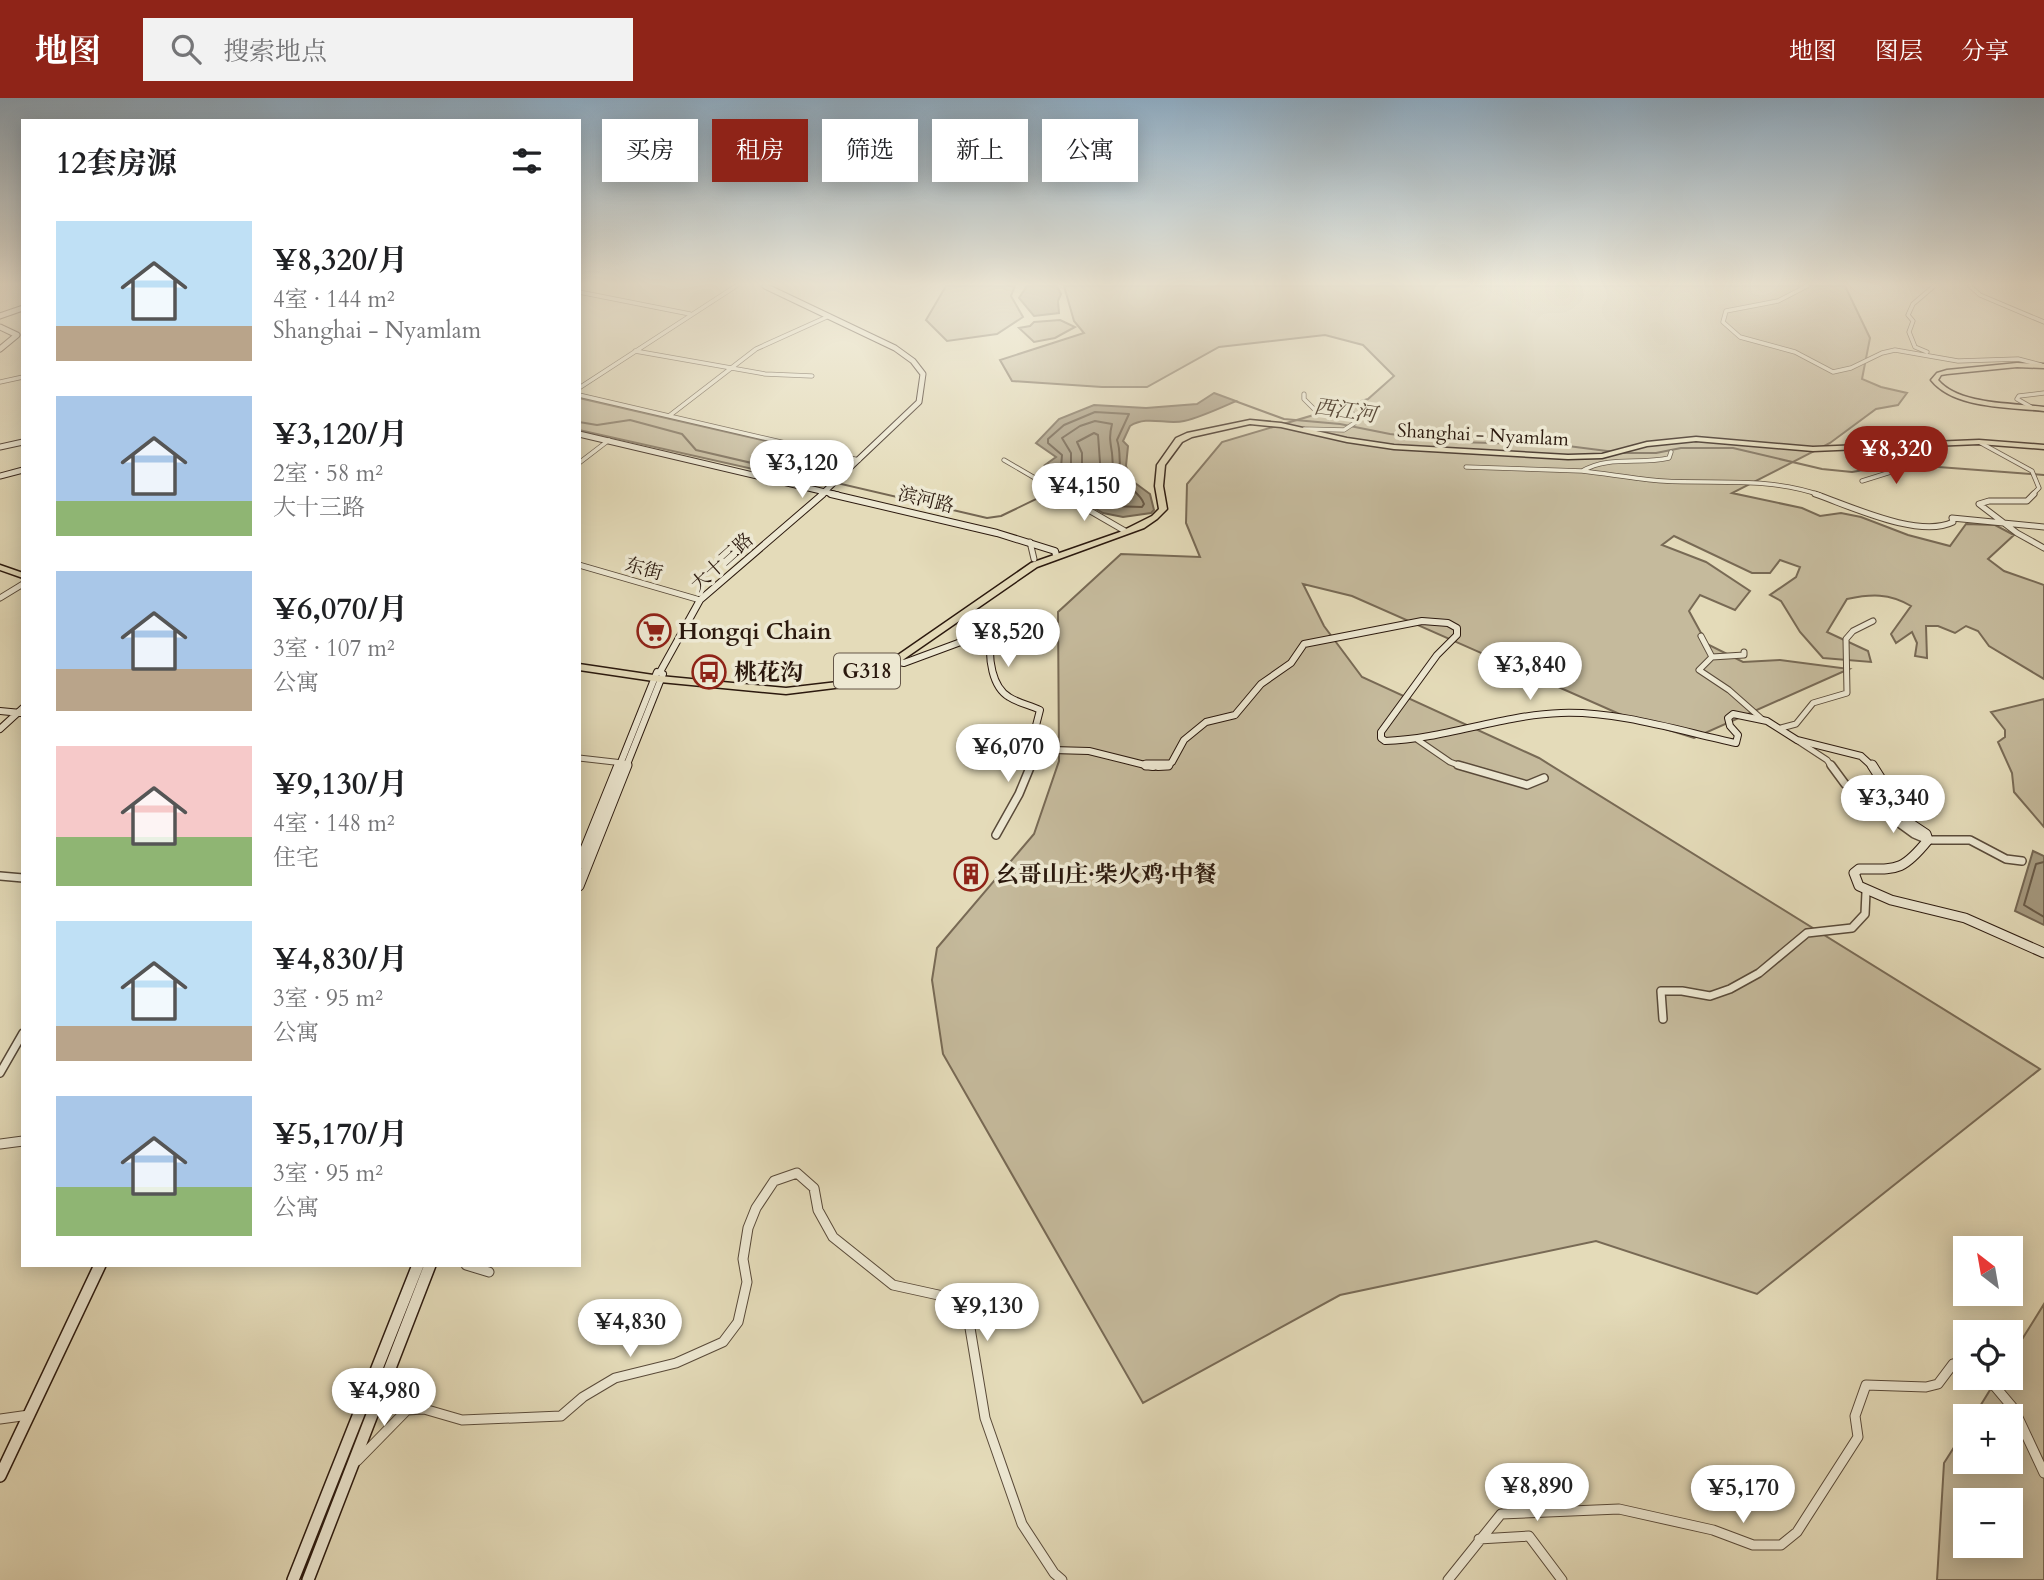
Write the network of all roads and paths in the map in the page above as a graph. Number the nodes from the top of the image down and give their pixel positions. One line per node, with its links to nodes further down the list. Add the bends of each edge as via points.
1 (628, 355): 14 (street)
2 (655, 355): 10 (street)
3 (749, 355): 10 (street)
4 (905, 355): 32 (street, 大十三路, via 923,374 919,402)
5 (1801, 355): 6 (street, via 1831,372)
6 (1880, 355)
7 (1923, 355): 8 (street)
8 (1934, 357): 9 (street, via 1956,361 2004,358)
9 (2043, 365): 18 (highway, via 1947,372 1934,380 1942,390 1957,396)
10 (732, 370): 11 (street); 20 (street)
11 (813, 376)
12 (21, 377): 13 (street)
13 (0, 382)
14 (581, 387)
15 (2044, 393): 18 (street, via 2019,396 2017,399)
16 (1304, 394): 21 (street, via 1314,409 1352,418 1348,428)
17 (581, 395): 20 (street)
18 (2031, 407): 19 (highway)
19 (2044, 409)
20 (669, 416): 32 (street)
21 (1298, 429): 30 (highway, Shanghai - Nyamlam / G318, via 1404,448 1569,457); 43 (highway, Shanghai - Nyamlam / G318, via 1257,422 1184,437 1161,465 1162,511)
22 (581, 434): 23 (street, 滨河路)
23 (610, 440): 34 (street); 40 (street, 滨河路)
24 (21, 442): 26 (street)
25 (1979, 442): 27 (highway, Shanghai - Nyamlam / G318); 28 (highway, Shanghai - Nyamlam / G318); 41 (street, via 2035,475 2039,488 2027,501 1979,504)
26 (0, 447)
27 (2044, 447)
28 (1847, 448): 30 (highway, Shanghai - Nyamlam / G318, via 1696,439 1661,441); 39 (street, via 1895,471)
29 (1671, 452): 31 (street, via 1669,458 1660,460)
30 (1612, 454): 31 (street)
31 (1628, 459): 37 (street, via 1595,463)
32 (859, 460): 40 (street, 大十三路)
33 (1004, 460): 43 (street)
34 (581, 462)
35 (1466, 467): 37 (street)
36 (21, 471): 38 (street)
37 (1582, 471): 41 (street, via 1663,481 1734,480 1794,486 1881,517 1929,528 1945,526 1952,518)
38 (0, 476)
39 (1862, 481)
40 (825, 492): 44 (street, 滨河路); 55 (street, 大十三路)
41 (2004, 523): 42 (street); 45 (street)
42 (2044, 527)
43 (1123, 532): 46 (highway, Shanghai - Nyamlam / G318, via 1105,542)
44 (1030, 542): 46 (street, 滨河路); 47 (street)
45 (2044, 548)
46 (1056, 553): 47 (highway, G318); 61 (highway, Shanghai - Nyamlam / G318)
47 (1034, 559): 63 (highway, G318, via 888,659 847,679 794,686)
48 (581, 566): 55 (street, 东街)
49 (0, 567): 51 (highway)
50 (0, 575): 52 (highway)
51 (21, 575)
52 (21, 583)
53 (21, 585): 54 (street)
54 (0, 598)
55 (701, 600): 63 (street, 大十三路)
56 (1873, 621): 67 (street, via 1849,633 1845,642 1850,677 1847,693 1812,703 1796,724)
57 (1701, 636): 59 (street)
58 (1744, 652): 59 (street, via 1738,657)
59 (1712, 657): 66 (street, via 1699,670)
60 (581, 660): 63 (highway, G318)
61 (896, 661): 63 (highway, Shanghai - Nyamlam / G318, via 861,680 814,689 775,690); 71 (street, via 915,660 986,636 995,684 1016,703 1040,710 1032,741)
62 (581, 667): 63 (highway, G318)
63 (659, 675): 73 (street, 大十三路)
64 (0, 710): 65 (street)
65 (21, 711): 68 (street)
66 (1763, 720): 67 (street); 69 (street, via 1733,714 1728,719 1738,735 1736,743 1606,716 1561,713)
67 (1781, 728): 70 (street)
68 (0, 729)
69 (1418, 740): 71 (street, via 1397,742 1380,736 1437,655 1457,635 1451,622 1382,628 1304,644 1291,663 1261,684 1235,715 1206,722 1184,740 1167,766); 74 (street, via 1466,768 1527,785)
70 (1797, 740): 76 (street, via 1828,760 1845,784); 76 (street, via 1869,761 1908,822)
71 (1039, 746): 75 (street)
72 (581, 758): 73 (street)
73 (624, 763): 77 (street); 79 (street)
74 (1544, 778)
75 (996, 835)
76 (1928, 840): 78 (street, via 1970,840 2006,859); 82 (street, via 1914,859 1900,867 1884,871 1865,868 1854,873 1858,886)
77 (581, 860)
78 (2022, 861)
79 (582, 873)
80 (0, 876): 81 (street)
81 (21, 878)
82 (1866, 892): 83 (street, via 1958,916); 84 (street, via 1865,914 1852,928 1807,933 1759,973 1730,989 1710,996 1661,991)
83 (2044, 953)
84 (1663, 1019)
85 (21, 1036): 86 (street)
86 (0, 1073)
87 (21, 1141): 88 (street)
88 (0, 1144)
89 (99, 1267): 96 (street)
90 (417, 1267): 102 (street)
91 (429, 1267): 98 (street)
92 (473, 1267): 93 (street)
93 (489, 1272)
94 (1953, 1364): 101 (street, via 1938,1384 1926,1387 1866,1385 1855,1416 1858,1437 1797,1532 1781,1545 1753,1545 1713,1530 1619,1509 1501,1514)
95 (2003, 1390): 99 (street)
96 (29, 1415): 97 (street); 100 (street)
97 (0, 1419)
98 (350, 1468): 103 (street); 104 (street, via 407,1410 424,1409 462,1420 561,1416 615,1377 676,1363 723,1342 738,1322 747,1282 743,1259 756,1208 774,1181 797,1173 814,1188 818,1210 833,1237 893,1285 952,1298 968,1316 985,1418 1022,1524)
99 (2044, 1473)
100 (0, 1476)
101 (1479, 1539): 105 (street, via 1468,1560); 106 (street, via 1529,1536)
102 (293, 1580)
103 (308, 1580)
104 (1062, 1580)
105 (1448, 1580)
106 (1562, 1580)

